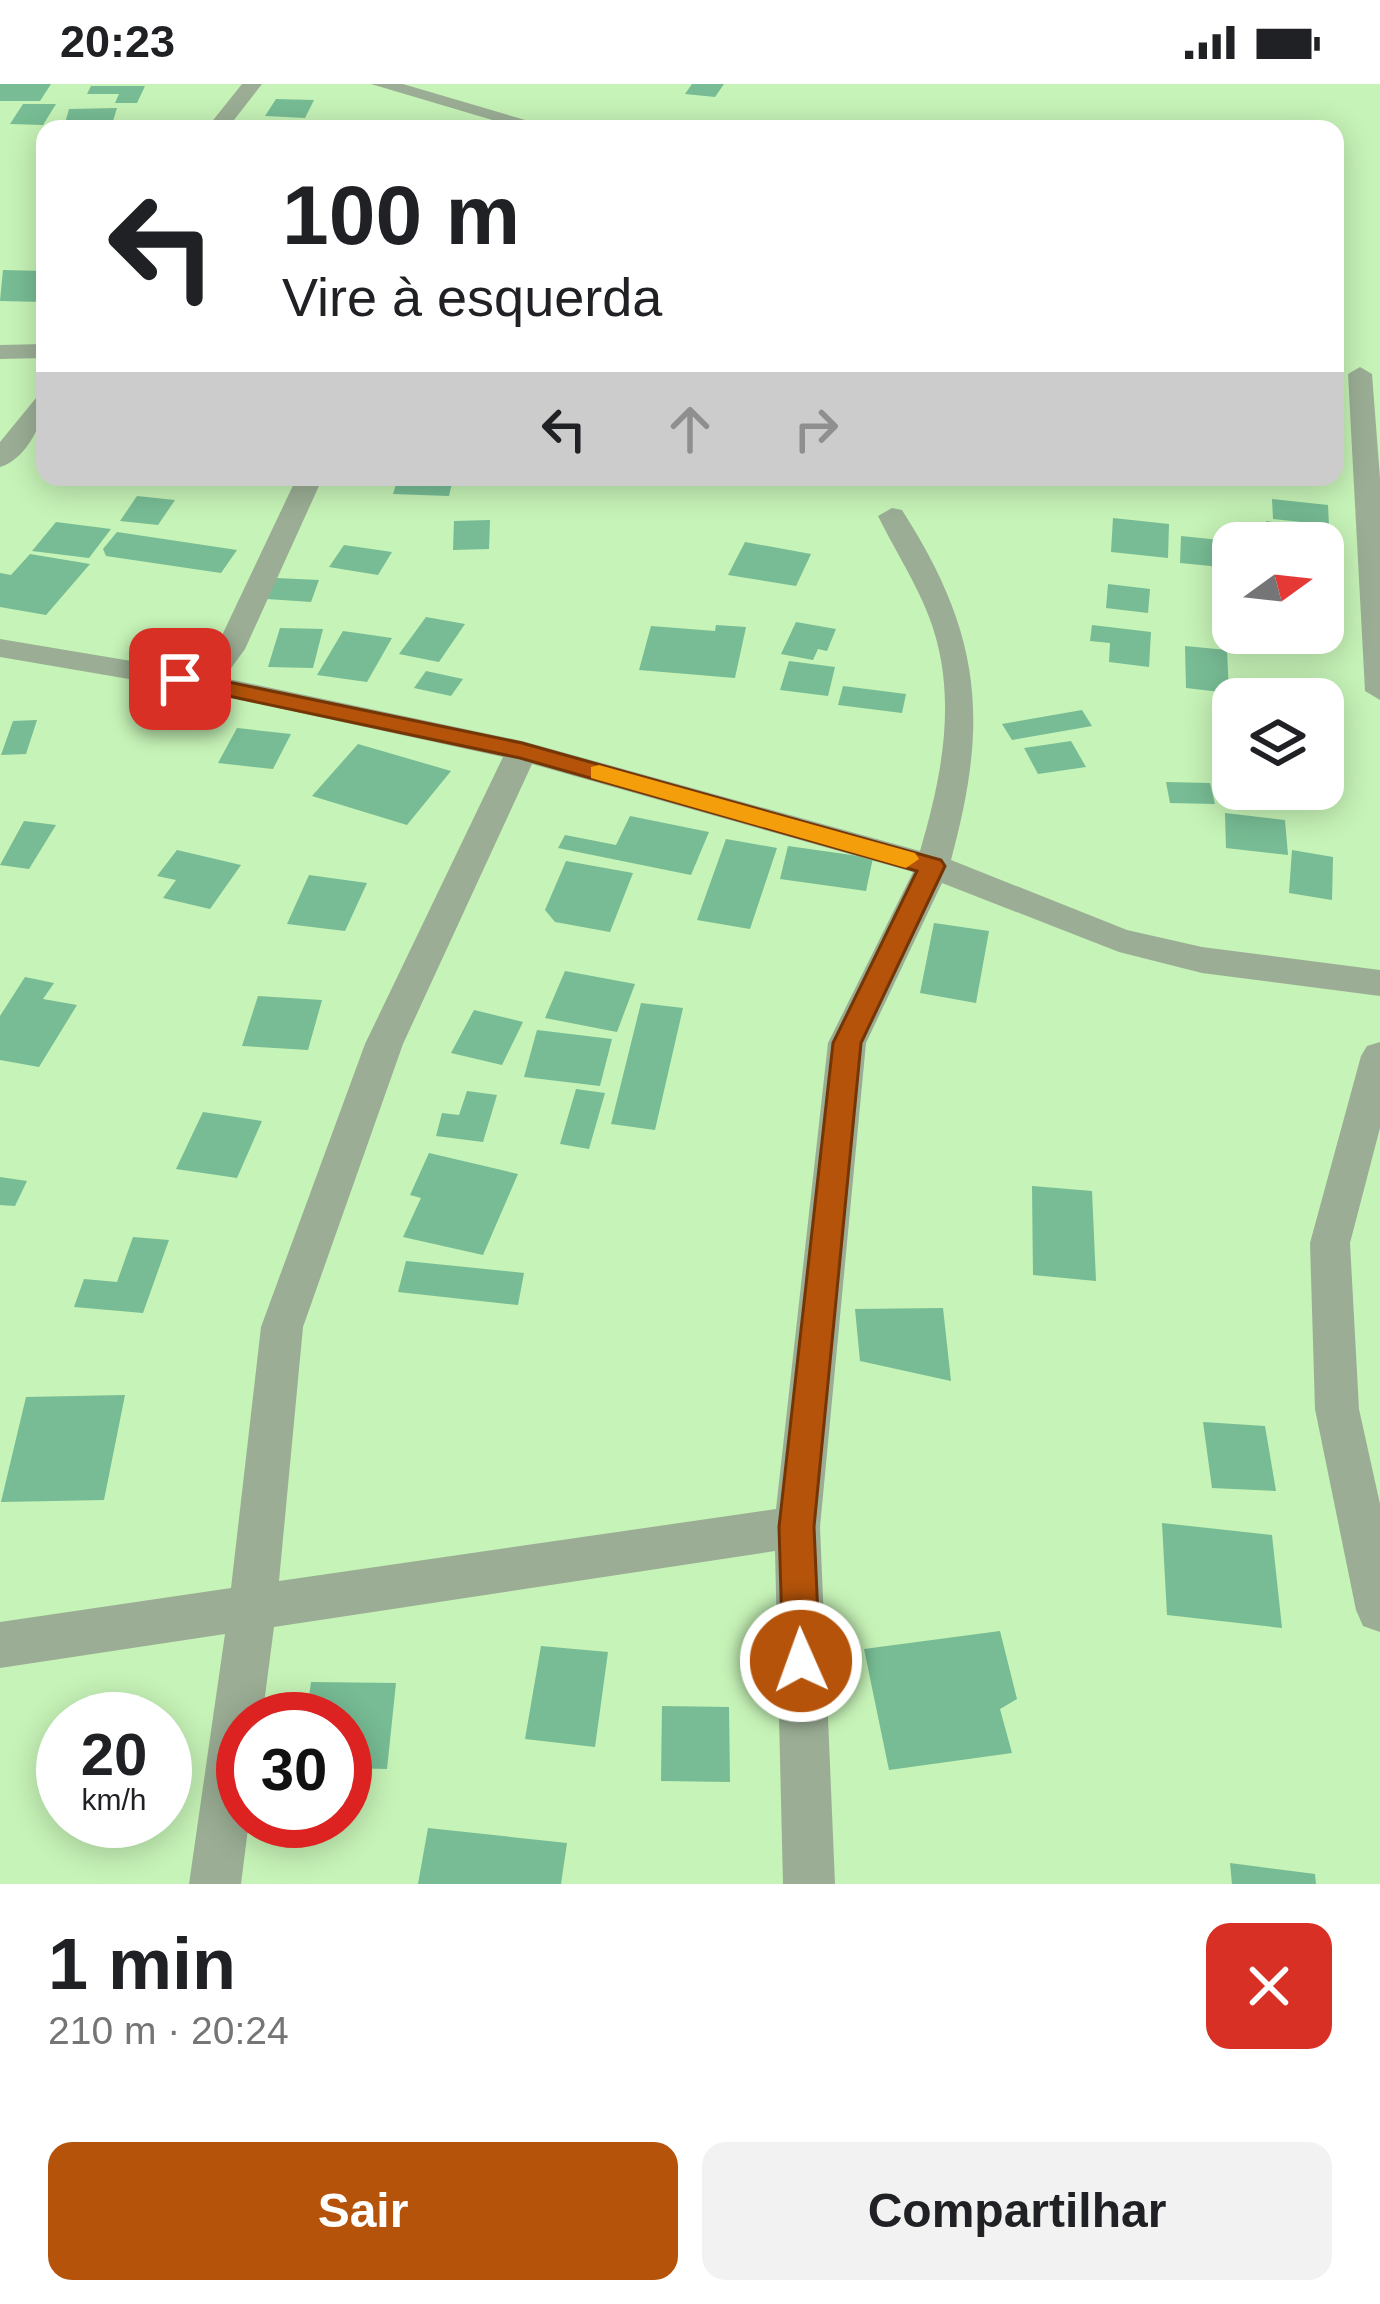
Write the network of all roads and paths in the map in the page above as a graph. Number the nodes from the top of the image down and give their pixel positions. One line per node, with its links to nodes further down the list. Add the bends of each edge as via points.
1 (253, 84): 3 (street)
2 (381, 84): 4 (street)
3 (223, 120)
4 (475, 120)
5 (36, 351): 6 (street)
6 (0, 352)
7 (1358, 374): 14 (street)
8 (36, 414): 9 (street)
9 (0, 459)
10 (306, 486): 13 (street, via 230,649)
11 (892, 516): 16 (street, via 952,640 961,719 956,782)
12 (0, 648): 13 (street)
13 (205, 683): 15 (street)
14 (1380, 691)
15 (522, 751): 16 (street); 20 (street, via 384,1044 282,1327)
16 (932, 866): 17 (street, via 1119,940); 19 (street, via 847,1043)
17 (1380, 983)
18 (1380, 1056): 21 (street, via 1330,1243 1337,1409)
19 (797, 1527): 20 (street); 24 (street)
20 (253, 1605): 22 (street); 23 (street)
21 (1380, 1610)
22 (0, 1646)
23 (215, 1884)
24 (809, 1884)

